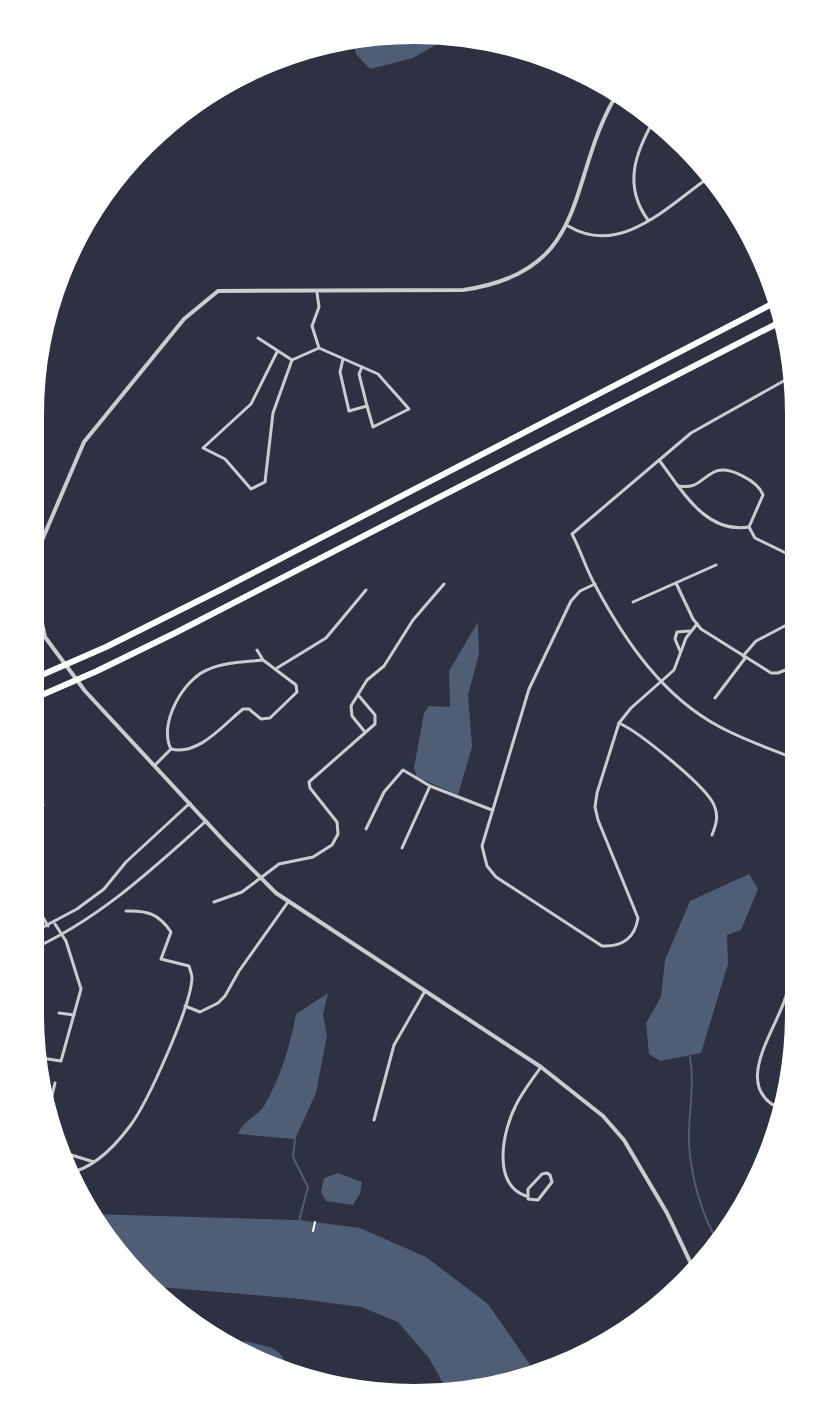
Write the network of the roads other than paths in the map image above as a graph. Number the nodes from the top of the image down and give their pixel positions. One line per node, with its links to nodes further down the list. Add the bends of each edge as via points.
1 (614, 100): 5 (street)
2 (651, 127): 4 (street, via 632,178 636,201)
3 (704, 181): 4 (street)
4 (648, 220): 5 (street, via 608,237)
5 (568, 226): 6 (street, via 542,259 480,288)
6 (317, 293): 10 (street, via 319,307 312,326); 20 (street, via 218,291 202,303 84,442)
7 (770, 305): 38 (highway, via 220,590)
8 (776, 324): 40 (highway)
9 (258, 338): 11 (street)
10 (319, 348): 12 (street); 13 (street)
11 (277, 352): 13 (street); 13 (street, via 251,404 203,448 225,459 251,489 265,482 273,413)
12 (343, 359): 14 (street); 16 (street, via 340,372 349,411)
13 (292, 360)
14 (362, 367): 16 (street); 16 (street, via 378,374 409,409 373,427)
15 (785, 380): 17 (street, via 691,433)
16 (367, 406)
17 (658, 459): 18 (street); 25 (street, via 572,534)
18 (679, 486): 19 (street, via 707,516 730,528); 19 (street, via 693,487 721,470 751,481 763,495)
19 (749, 527): 21 (street, via 755,538)
20 (42, 540)
21 (787, 554)
22 (716, 565): 23 (street)
23 (676, 583): 27 (street); 29 (street)
24 (444, 584): 41 (street)
25 (595, 584): 39 (street); 50 (street, via 571,601 529,689)
26 (366, 590): 36 (street, via 326,638)
27 (633, 602)
28 (42, 623): 47 (street, via 45,637 85,691)
29 (697, 624): 31 (street); 34 (street)
30 (787, 625): 34 (street, via 756,641)
31 (691, 632): 33 (street); 33 (street, via 677,632)
32 (257, 650): 35 (street)
33 (680, 651): 39 (street, via 674,670)
34 (744, 656): 37 (street, via 771,673); 42 (street)
35 (263, 660): 36 (street); 45 (street, via 222,664 193,678 170,717)
36 (276, 669): 45 (street, via 298,688 270,718 243,709 215,735 178,751)
37 (787, 669)
38 (42, 675)
39 (661, 682): 43 (street); 46 (street, via 719,726)
40 (42, 695)
41 (359, 696): 44 (street, via 351,712); 44 (street, via 376,719)
42 (715, 698)
43 (619, 723): 50 (street, via 595,807 637,910 637,926 621,944 594,943 490,871 482,846); 53 (street, via 709,797 717,815)
44 (365, 732): 55 (street, via 309,782 337,822 332,845 313,857 279,864)
45 (171, 749): 47 (street)
46 (787, 755)
47 (155, 765): 49 (street)
48 (430, 786): 50 (street); 52 (street, via 403,770 384,792); 54 (street)
49 (190, 803): 51 (street); 60 (street, via 104,889)
50 (492, 810)
51 (206, 821): 55 (street); 63 (street, via 105,908)
52 (366, 829)
53 (712, 835)
54 (402, 848)
55 (261, 878): 56 (street); 57 (street)
56 (214, 902)
57 (288, 902): 65 (street); 67 (street, via 221,1000 200,1012)
58 (126, 911): 67 (street, via 155,914 169,927 161,959 189,966 192,978)
59 (42, 916): 61 (street)
60 (54, 923): 61 (street); 63 (street)
61 (48, 926): 62 (street)
62 (42, 929)
63 (63, 934): 64 (street); 69 (street, via 81,989)
64 (42, 944)
65 (426, 990): 71 (street); 75 (street, via 394,1045)
66 (787, 993): 74 (street, via 757,1068 764,1096)
67 (185, 1006): 77 (street, via 143,1108)
68 (59, 1013): 69 (street)
69 (74, 1015): 70 (street, via 61,1061)
70 (45, 1058)
71 (541, 1067): 79 (street, via 514,1108 504,1142 506,1176); 80 (street, via 614,1128 667,1213)
72 (55, 1083): 73 (street)
73 (52, 1097)
74 (775, 1105)
75 (374, 1120)
76 (69, 1154): 77 (street)
77 (94, 1162): 78 (street)
78 (77, 1171)
79 (526, 1196): 79 (street, via 534,1181 550,1175 552,1182 538,1200)
80 (691, 1263)

